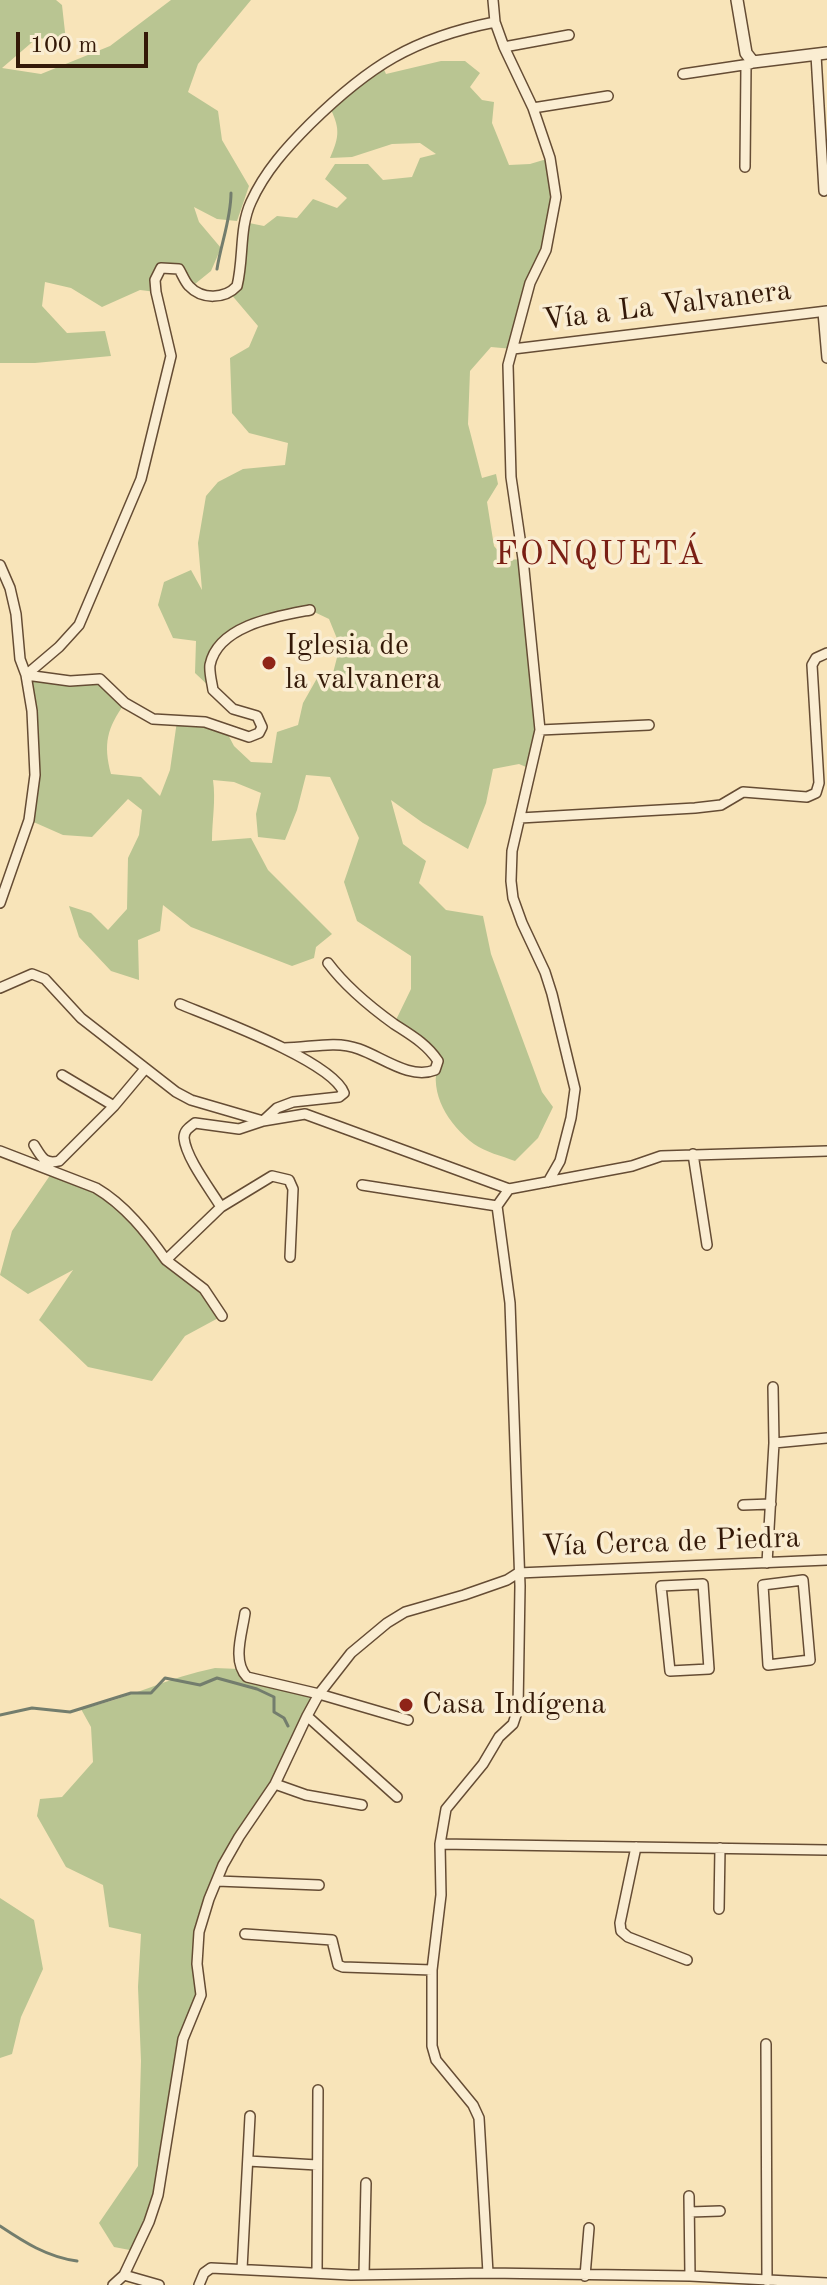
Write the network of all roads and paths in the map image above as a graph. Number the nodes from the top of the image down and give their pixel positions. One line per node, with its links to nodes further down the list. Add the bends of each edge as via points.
1 (493, 0): 3 (street)
2 (737, 0): 7 (street)
3 (495, 22): 5 (street); 19 (street, via 455,30 381,63 284,150 251,202 237,286 230,293 205,295 190,288 179,269 161,268 156,292 171,356 141,479 79,625)
4 (569, 35): 5 (street)
5 (504, 47): 10 (street)
6 (821, 54): 7 (street); 12 (street)
7 (750, 64): 8 (street); 11 (street)
8 (683, 74)
9 (608, 96): 10 (street)
10 (533, 108): 14 (street, via 554,173 555,215)
11 (745, 167)
12 (824, 191)
13 (825, 311): 14 (street, Vía a La Valvanera); 15 (street)
14 (513, 349): 22 (street, via 508,365 511,477)
15 (827, 358)
16 (0, 565): 19 (street, via 10,588)
17 (310, 610): 19 (street, via 279,615 233,633 210,665 213,690 233,709 257,716 262,727 249,737 205,722 153,719 125,703 100,679)
18 (827, 653): 23 (street, via 812,665)
19 (26, 675): 26 (street, via 35,775 29,820)
20 (649, 725): 22 (street)
21 (827, 729): 23 (street)
22 (540, 730): 25 (street)
23 (815, 732): 24 (street)
24 (822, 795): 25 (street, via 743,792 721,805)
25 (520, 818): 39 (street, via 512,851 513,898 549,983 575,1089)
26 (0, 903)
27 (328, 963): 30 (street, via 355,994 418,1038 438,1061 435,1070 401,1069 340,1043)
28 (0, 988): 31 (street, via 32,974 45,979 81,1018)
29 (180, 1004): 30 (street)
30 (280, 1048): 34 (street, via 315,1064 344,1093 293,1102)
31 (145, 1069): 33 (street); 34 (street, via 191,1100)
32 (62, 1075): 33 (street)
33 (114, 1106): 35 (street, via 59,1161 44,1160)
34 (263, 1121): 43 (street, via 305,1114); 45 (street, via 239,1129 195,1123 186,1129 194,1162)
35 (34, 1145)
36 (0, 1151): 48 (street, via 110,1196)
37 (827, 1151): 38 (street)
38 (693, 1154): 40 (street, via 661,1156); 46 (street)
39 (560, 1161): 40 (street); 41 (street)
40 (566, 1179): 41 (street)
41 (548, 1182): 43 (street)
42 (362, 1185): 44 (street)
43 (509, 1189): 44 (street)
44 (497, 1206): 59 (street, via 510,1303)
45 (221, 1207): 47 (street, via 272,1176 289,1180); 48 (street)
46 (707, 1245)
47 (290, 1257)
48 (166, 1260): 49 (street, via 204,1289)
49 (222, 1316)
50 (773, 1387): 52 (street)
51 (827, 1438): 52 (street)
52 (774, 1443): 53 (street)
53 (771, 1504): 54 (street); 57 (street)
54 (743, 1505)
55 (827, 1560): 56 (street, Vía Cerca de Piedra)
56 (792, 1562): 57 (street, Vía Cerca de Piedra); 60 (street)
57 (767, 1563): 58 (street, Vía Cerca de Piedra)
58 (680, 1566): 59 (street, Vía Cerca de Piedra); 61 (street)
59 (518, 1573): 63 (street, via 405,1612 351,1653); 69 (street, via 518,1709 513,1724 446,1809)
60 (793, 1580): 60 (street, via 763,1585 768,1665 810,1660 803,1580)
61 (682, 1585): 61 (street, via 661,1586 670,1671 709,1669 703,1584)
62 (245, 1613): 63 (street, via 239,1669 247,1677)
63 (319, 1694): 64 (street); 65 (street)
64 (307, 1716): 66 (street); 67 (street)
65 (408, 1720)
66 (275, 1784): 68 (street); 73 (street)
67 (397, 1797)
68 (362, 1805)
69 (440, 1844): 70 (street); 78 (street, via 441,1895)
70 (636, 1847): 71 (street); 77 (street, via 621,1931)
71 (720, 1848): 72 (street); 75 (street)
72 (827, 1850)
73 (217, 1881): 74 (street); 92 (street, via 199,1932 201,1995 183,2039 158,2195)
74 (319, 1885)
75 (719, 1909)
76 (245, 1934): 78 (street, via 332,1940 343,1967)
77 (687, 1960)
78 (432, 1970): 91 (street, via 436,2060 479,2118)
79 (766, 2044): 97 (street)
80 (318, 2090): 83 (street)
81 (250, 2116): 82 (street)
82 (248, 2161): 83 (street); 89 (street)
83 (317, 2165): 90 (street)
84 (366, 2183): 93 (street)
85 (689, 2196): 87 (street)
86 (720, 2211): 87 (street)
87 (690, 2212): 95 (street)
88 (589, 2228): 94 (street)
89 (242, 2269): 90 (street); 103 (street, via 207,2270)
90 (317, 2273): 96 (street)
91 (488, 2273): 93 (street); 94 (street)
92 (124, 2275): 101 (street); 102 (street)
93 (364, 2275): 96 (street)
94 (585, 2276): 98 (street)
95 (690, 2276): 98 (street); 99 (street)
96 (351, 2280)
97 (767, 2281): 99 (street); 100 (street)
98 (676, 2282)
99 (708, 2282)
100 (827, 2283)
101 (113, 2285)
102 (159, 2285)
103 (199, 2285)

